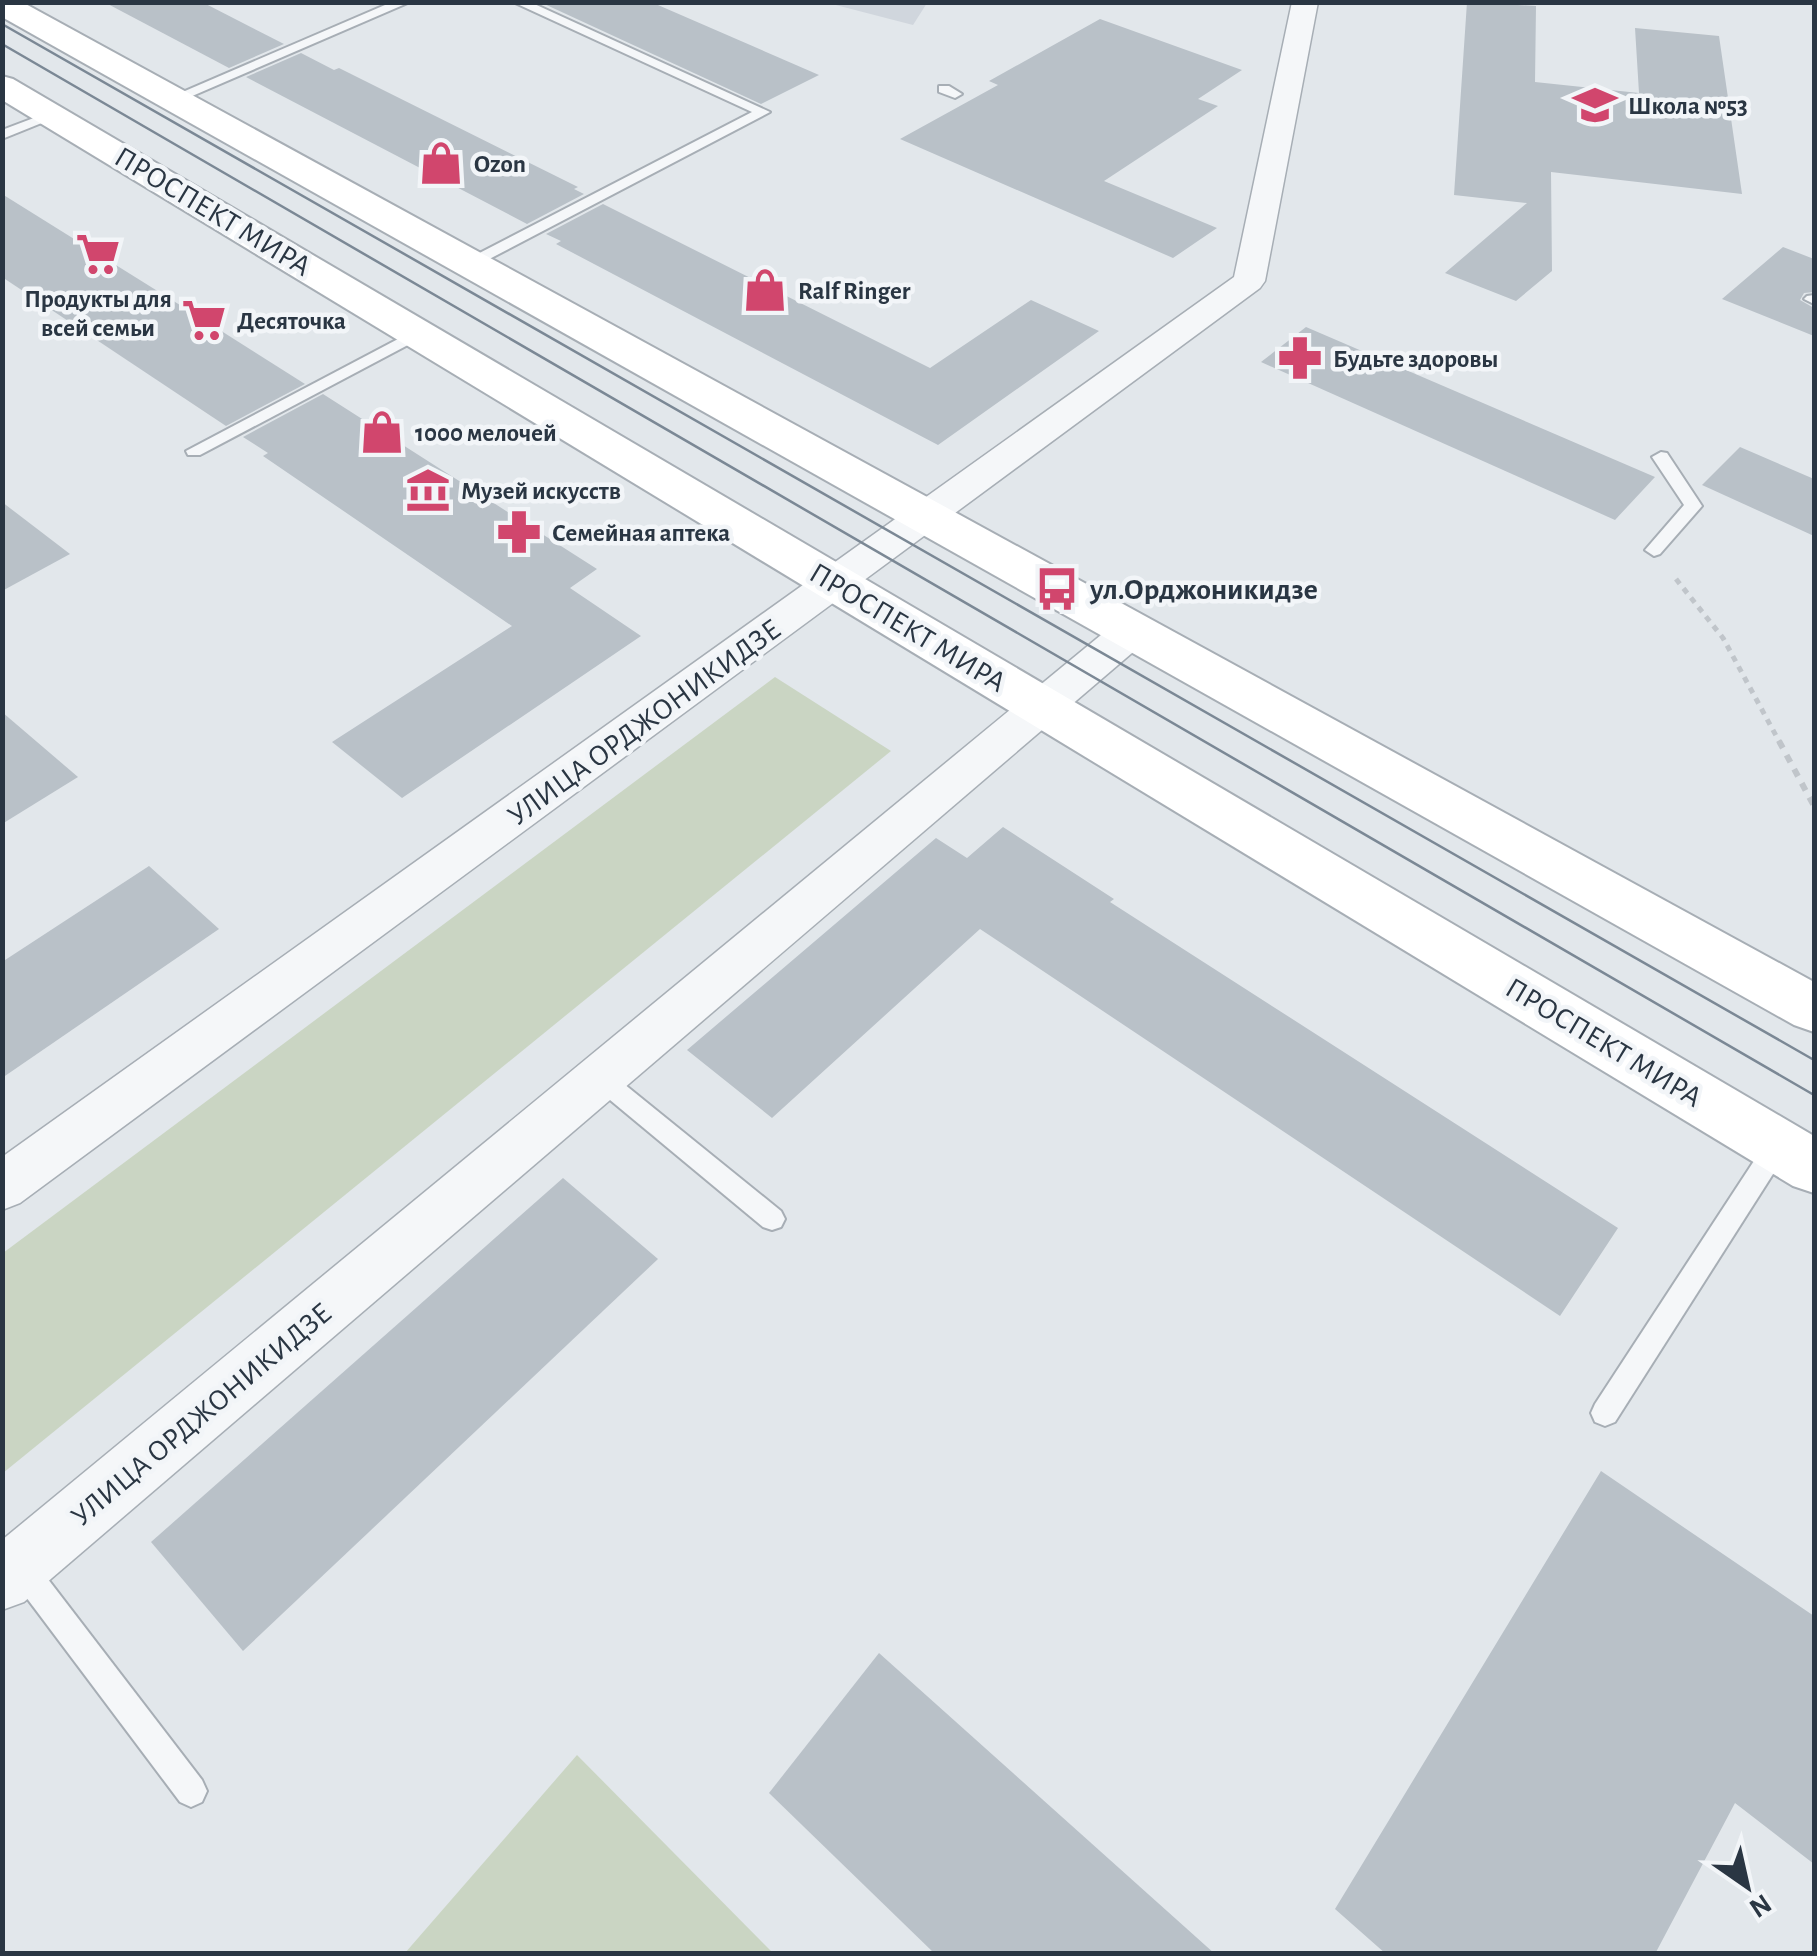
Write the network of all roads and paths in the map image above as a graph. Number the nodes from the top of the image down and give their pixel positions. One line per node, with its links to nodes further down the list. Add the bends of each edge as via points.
1 (404, 2): 6 (lane)
2 (518, 2): 9 (lane, via 763,112)
3 (1305, 2): 13 (street, УЛИЦА ОРДЖОНИКИДЗЕ, via 1249,282)
4 (2, 4): 6 (main road)
5 (2, 86): 7 (main road, ПРОСПЕКТ МИРА)
6 (171, 100): 9 (main road)
7 (52, 116): 8 (lane); 10 (main road, ПРОСПЕКТ МИРА)
8 (2, 135)
9 (471, 263): 13 (main road)
10 (417, 334): 11 (lane); 15 (main road, ПРОСПЕКТ МИРА)
11 (194, 451)
12 (1662, 457): 14 (lane, via 1693,506)
13 (927, 517): 15 (street, УЛИЦА ОРДЖОНИКИДЗЕ); 16 (main road)
14 (1654, 550): 18 (path, via 1723,638)
15 (835, 584): 17 (main road, ПРОСПЕКТ МИРА); 22 (street, УЛИЦА ОРДЖОНИКИДЗЕ)
16 (1132, 631): 17 (street, УЛИЦА ОРДЖОНИКИДЗЕ); 19 (main road)
17 (1042, 706): 20 (street, УЛИЦА ОРДЖОНИКИДЗЕ); 21 (main road, ПРОСПЕКТ МИРА)
18 (1814, 806)
19 (1814, 1010)
20 (600, 1078): 23 (lane); 25 (street, УЛИЦА ОРДЖОНИКИДЗЕ)
21 (1796, 1156): 24 (lane)
22 (2, 1187)
23 (772, 1219)
24 (1605, 1413)
25 (11, 1573): 26 (lane)
26 (191, 1791)

